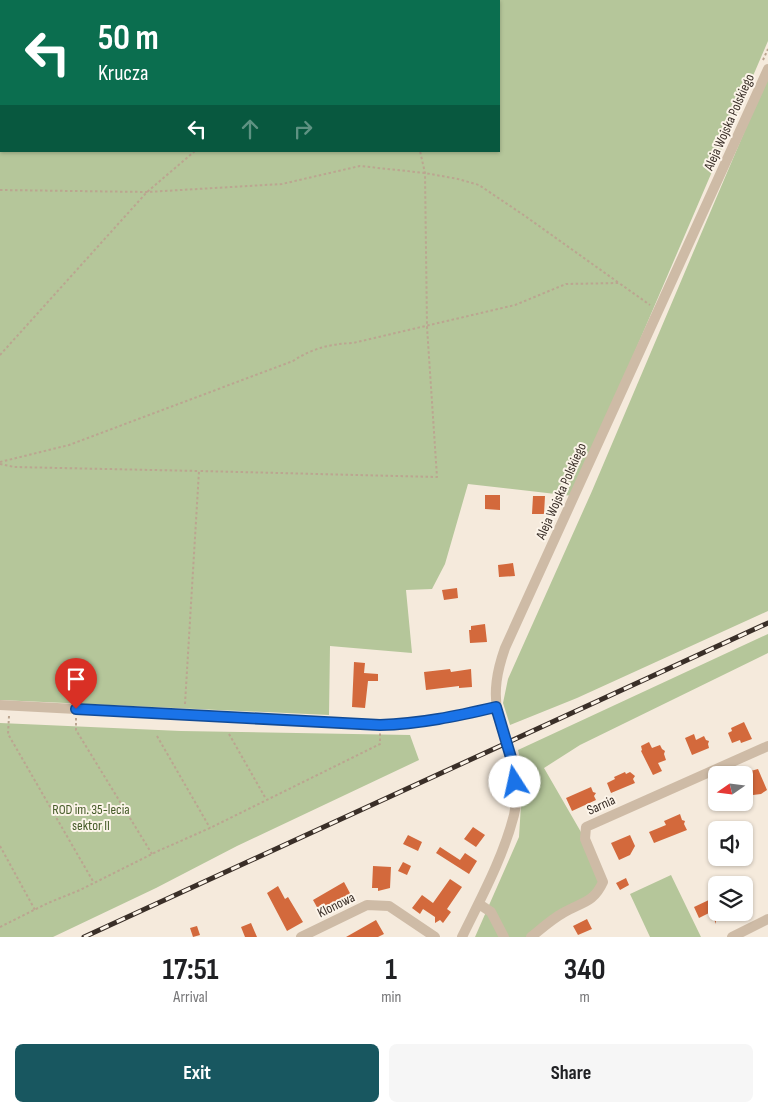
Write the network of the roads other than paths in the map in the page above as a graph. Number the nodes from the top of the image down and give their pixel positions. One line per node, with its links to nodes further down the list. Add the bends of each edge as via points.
1 (768, 69): 3 (street, Aleja Wojska Polskiego, via 505,648 495,688)
2 (5, 706): 3 (street, via 380,725 405,725)
3 (497, 711): 5 (street, Aleja Wojska Polskiego, bridge, via 515,779 514,814)
4 (768, 747): 11 (street, Sarnia, via 586,827 585,839 603,882 598,893 562,913)
5 (479, 904): 9 (street, Aleja Wojska Polskiego); 10 (street, via 491,912)
6 (768, 919): 12 (street)
7 (302, 937): 8 (street, Klonowa, via 367,905 389,906)
8 (435, 937)
9 (462, 937)
10 (504, 937)
11 (531, 937)
12 (732, 937)

